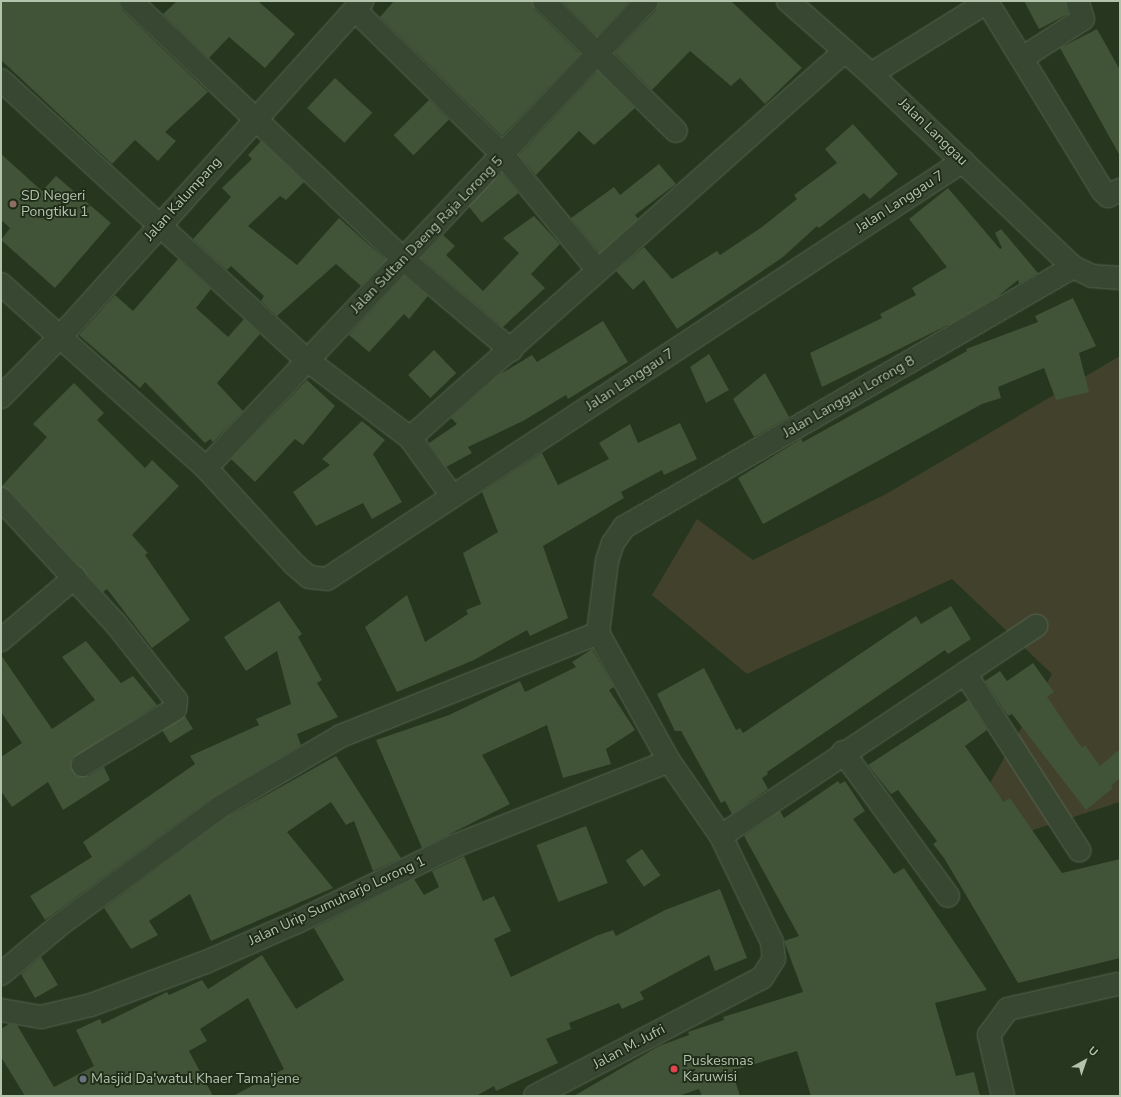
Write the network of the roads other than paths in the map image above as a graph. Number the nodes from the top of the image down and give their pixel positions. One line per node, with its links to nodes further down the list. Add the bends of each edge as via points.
1 (131, 1): 12 (street)
2 (544, 1): 8 (street)
3 (647, 1): 8 (street, Jalan Sultan Daeng Raja Lorong 5)
4 (788, 1): 7 (street, Jalan Langgau)
5 (1077, 1): 9 (street, via 1083,19)
6 (359, 6): 12 (street, Jalan Kalumpang); 14 (street)
7 (845, 51): 10 (street, Jalan Langgau); 20 (street)
8 (596, 53): 13 (street); 14 (street, Jalan Sultan Daeng Raja Lorong 5)
9 (1022, 58): 10 (street, via 987,2); 16 (street, via 1103,191 1108,196)
10 (871, 74): 15 (street, Jalan Langgau)
11 (1, 80): 17 (street)
12 (256, 117): 17 (street, Jalan Kalumpang); 18 (street)
13 (676, 132)
14 (504, 155): 18 (street, Jalan Sultan Daeng Raja Lorong 5); 20 (street)
15 (963, 161): 19 (street, Jalan Langgau); 29 (street, Jalan Langgau 7)
16 (1120, 190)
17 (160, 225): 23 (street, Jalan Kalumpang); 25 (street)
18 (404, 260): 24 (street); 25 (street, Jalan Sultan Daeng Raja Lorong 5)
19 (1073, 267): 21 (street, Jalan Langgau, via 1092,276); 33 (street, Jalan Langgau Lorong 8, via 624,527 607,561)
20 (597, 269): 24 (street)
21 (1120, 278)
22 (1, 284): 23 (street, Jalan Langgau 7)
23 (60, 337): 26 (street, Jalan Kalumpang); 28 (street, Jalan Langgau 7)
24 (511, 350): 27 (street)
25 (307, 360): 27 (street); 28 (street, Jalan Sultan Daeng Raja Lorong 5)
26 (1, 397)
27 (410, 438): 29 (street)
28 (206, 468): 29 (street, Jalan Langgau 7, via 295,565 310,577 327,579)
29 (452, 496)
30 (1, 499): 31 (street)
31 (75, 577): 34 (street); 38 (street, via 176,700 175,709)
32 (1036, 626): 35 (street)
33 (598, 633): 37 (street, Jalan M. Jufri); 42 (street, via 341,736 220,807 67,920)
34 (1, 640)
35 (965, 673): 36 (street); 40 (street)
36 (843, 752): 39 (street); 41 (street)
37 (668, 761): 39 (street, Jalan M. Jufri); 44 (street, Jalan Urip Sumuharjo Lorong 1, via 452,847 295,923 206,962 91,1005 41,1016)
38 (83, 765)
39 (721, 836): 45 (street, Jalan M. Jufri, via 772,942 774,959 762,978)
40 (1079, 850)
41 (948, 896)
42 (1, 974)
43 (1117, 984): 46 (street, via 1008,1009 989,1035)
44 (1, 1010)
45 (535, 1096)
46 (1003, 1096)

